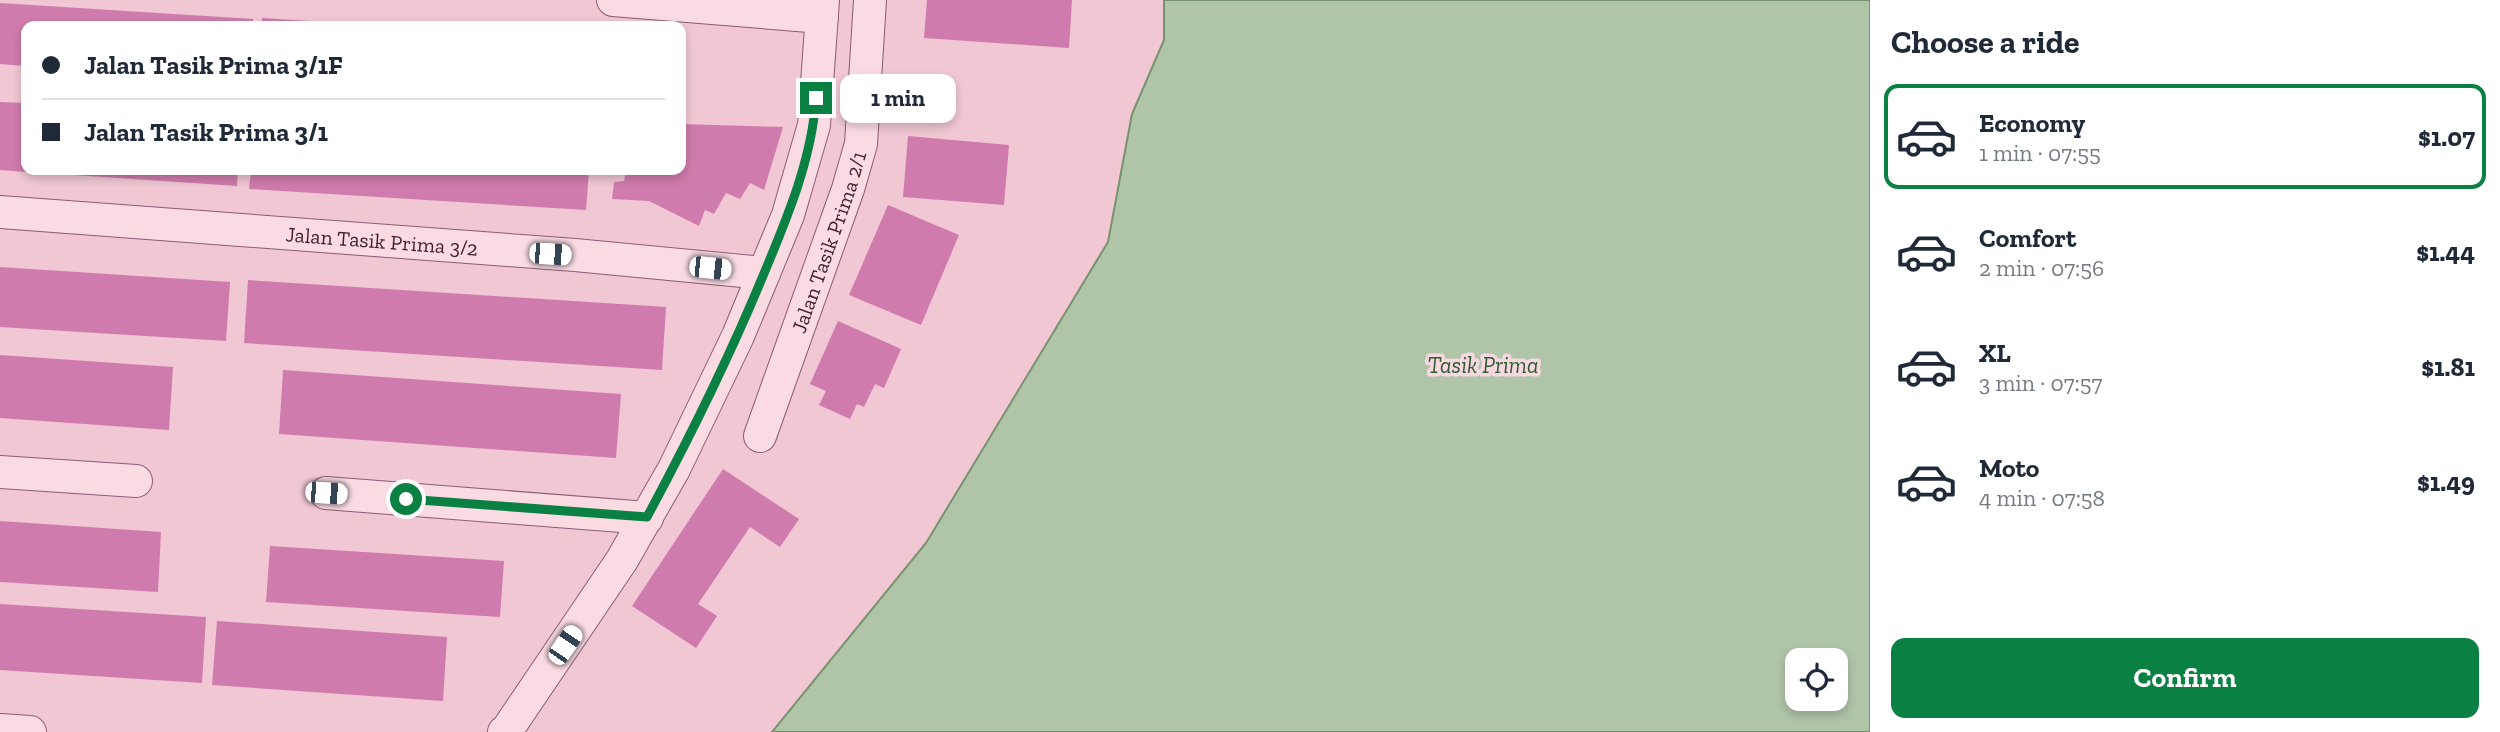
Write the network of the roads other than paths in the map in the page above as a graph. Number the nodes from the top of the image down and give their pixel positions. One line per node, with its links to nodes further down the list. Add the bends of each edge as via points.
1 (613, 0): 3 (street)
2 (870, 0): 6 (street, Jalan Tasik Prima 2/1, via 861,144)
3 (822, 8): 5 (street, via 814,124 788,215)
4 (0, 212): 5 (street, Jalan Tasik Prima 3/2)
5 (764, 273): 10 (street, via 674,469)
6 (760, 436)
7 (0, 472): 8 (street)
8 (136, 481)
9 (326, 493): 10 (street)
10 (647, 517): 13 (street)
11 (0, 730): 12 (street)
12 (30, 732)
13 (504, 732)

